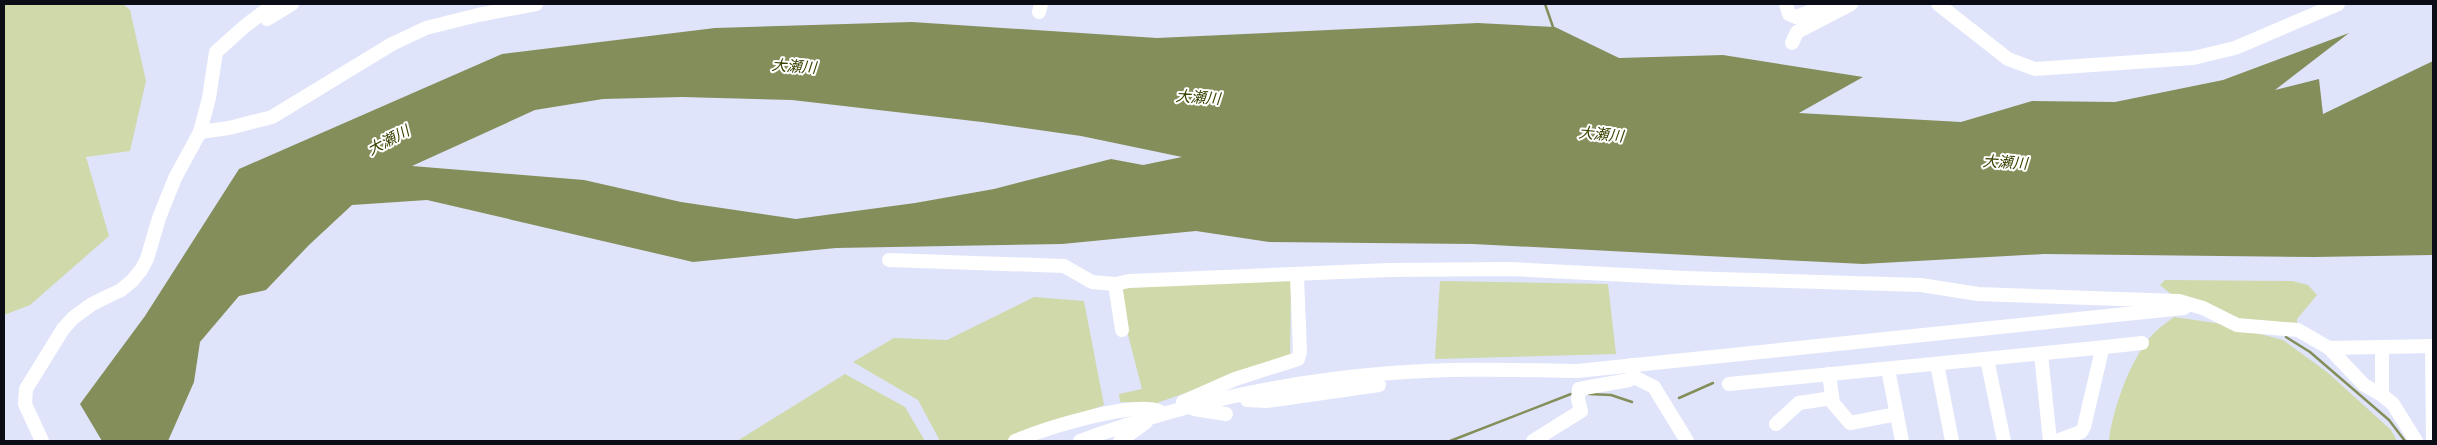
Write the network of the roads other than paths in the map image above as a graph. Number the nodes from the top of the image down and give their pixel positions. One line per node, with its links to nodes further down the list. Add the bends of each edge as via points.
1 (274, 4): 9 (street)
2 (292, 4): 9 (street)
3 (536, 4): 11 (street, via 426,28 392,44 272,117)
4 (1786, 4): 5 (street, via 1789,14 1796,17)
5 (1830, 4)
6 (1852, 4): 10 (street, via 1797,32)
7 (1938, 4): 8 (street, via 2008,59 2035,69 2193,58 2235,48)
8 (2338, 4)
9 (227, 42): 11 (street, via 216,52)
10 (1792, 43)
11 (200, 132): 39 (street, via 169,194 147,259 140,270 121,290 92,304 73,318 26,389 25,404)
12 (889, 260): 14 (street, via 1064,266 1092,282)
13 (1297, 276): 14 (street); 15 (street, via 1389,270 1510,268 1685,278 1921,285 1978,294 2179,301); 33 (street, via 1298,359 1235,379 1179,404)
14 (1115, 284): 16 (street)
15 (2203, 308): 21 (street, via 2246,328 2298,330); 26 (street)
16 (1122, 330)
17 (2142, 343): 20 (street)
18 (2433, 346): 19 (street); 51 (street)
19 (2382, 347): 21 (street); 30 (street)
20 (2096, 348): 22 (street); 49 (street, via 2101,354 2084,427 2081,432)
21 (2329, 348): 30 (street, via 2364,385)
22 (2041, 354): 23 (street); 48 (street)
23 (1987, 359): 24 (street); 47 (street)
24 (1937, 364): 25 (street); 46 (street)
25 (1888, 369): 27 (street); 35 (street)
26 (1633, 371): 31 (street, via 1390,373 1300,384); 43 (street, via 1616,383 1578,389 1581,411); 44 (street, via 1654,387)
27 (1829, 374): 28 (street); 32 (street)
28 (1729, 384)
29 (1379, 385): 31 (street, via 1267,401)
30 (2382, 395): 50 (street, via 2393,404)
31 (1234, 397): 33 (street)
32 (1832, 398): 35 (street, via 1850,423); 38 (street, via 1799,403)
33 (1182, 409): 34 (street); 36 (street)
34 (1226, 414)
35 (1897, 414): 45 (street)
36 (1161, 415): 37 (street); 40 (street, via 1158,410 1113,411)
37 (1147, 419): 41 (street); 42 (street, via 1145,424)
38 (1776, 424)
39 (42, 441)
40 (1015, 441)
41 (1080, 441)
42 (1120, 441)
43 (1533, 441)
44 (1687, 441)
45 (1902, 441)
46 (1952, 441)
47 (2004, 441)
48 (2050, 441)
49 (2056, 441)
50 (2416, 441)
51 (2433, 441)

